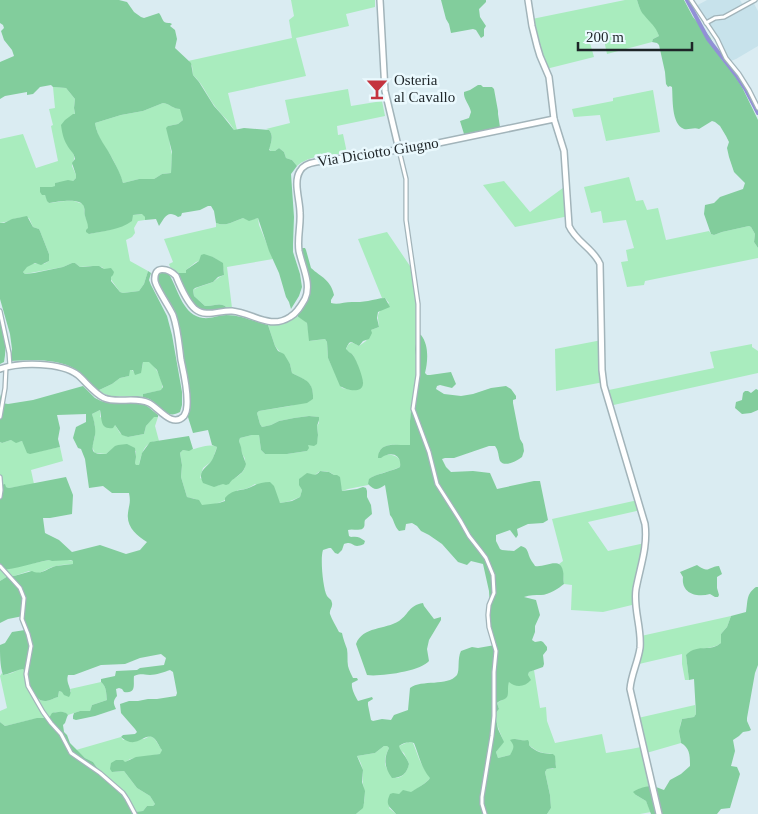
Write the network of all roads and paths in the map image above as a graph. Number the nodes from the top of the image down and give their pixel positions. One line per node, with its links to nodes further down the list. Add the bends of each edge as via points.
1 (380, 0): 8 (main road, via 385,92)
2 (528, 0): 7 (main road, via 537,46 549,77)
3 (690, 0): 5 (street)
4 (755, 0): 5 (street)
5 (706, 23): 6 (street)
6 (758, 108)
7 (554, 119): 8 (main road, Via Diciotto Giugno); 18 (main road, via 564,151 569,226 600,264 604,386 646,532 636,598 640,648 630,689)
8 (399, 150): 10 (main road, Via Diciotto Giugno, via 310,163 300,170 297,184 298,241 307,291 300,307 287,319 273,323 234,311 199,312 191,305 176,276 164,269 159,270 155,280 177,329 186,388 188,406 181,418 170,419 145,402 104,398 76,374 62,367); 17 (street, via 406,180 406,220 418,304 418,375 413,409 437,484 493,575 494,594 488,615 496,651 495,704 482,797)
9 (0, 311): 10 (street, via 9,353)
10 (8, 366): 11 (main road, Via Diciotto Giugno); 12 (street)
11 (0, 369)
12 (0, 417)
13 (0, 477): 14 (street)
14 (0, 498)
15 (0, 566): 16 (street, via 20,588 24,598 22,619 31,646 26,674 28,686 71,753 100,772 123,793)
16 (135, 814)
17 (485, 814)
18 (659, 814)

